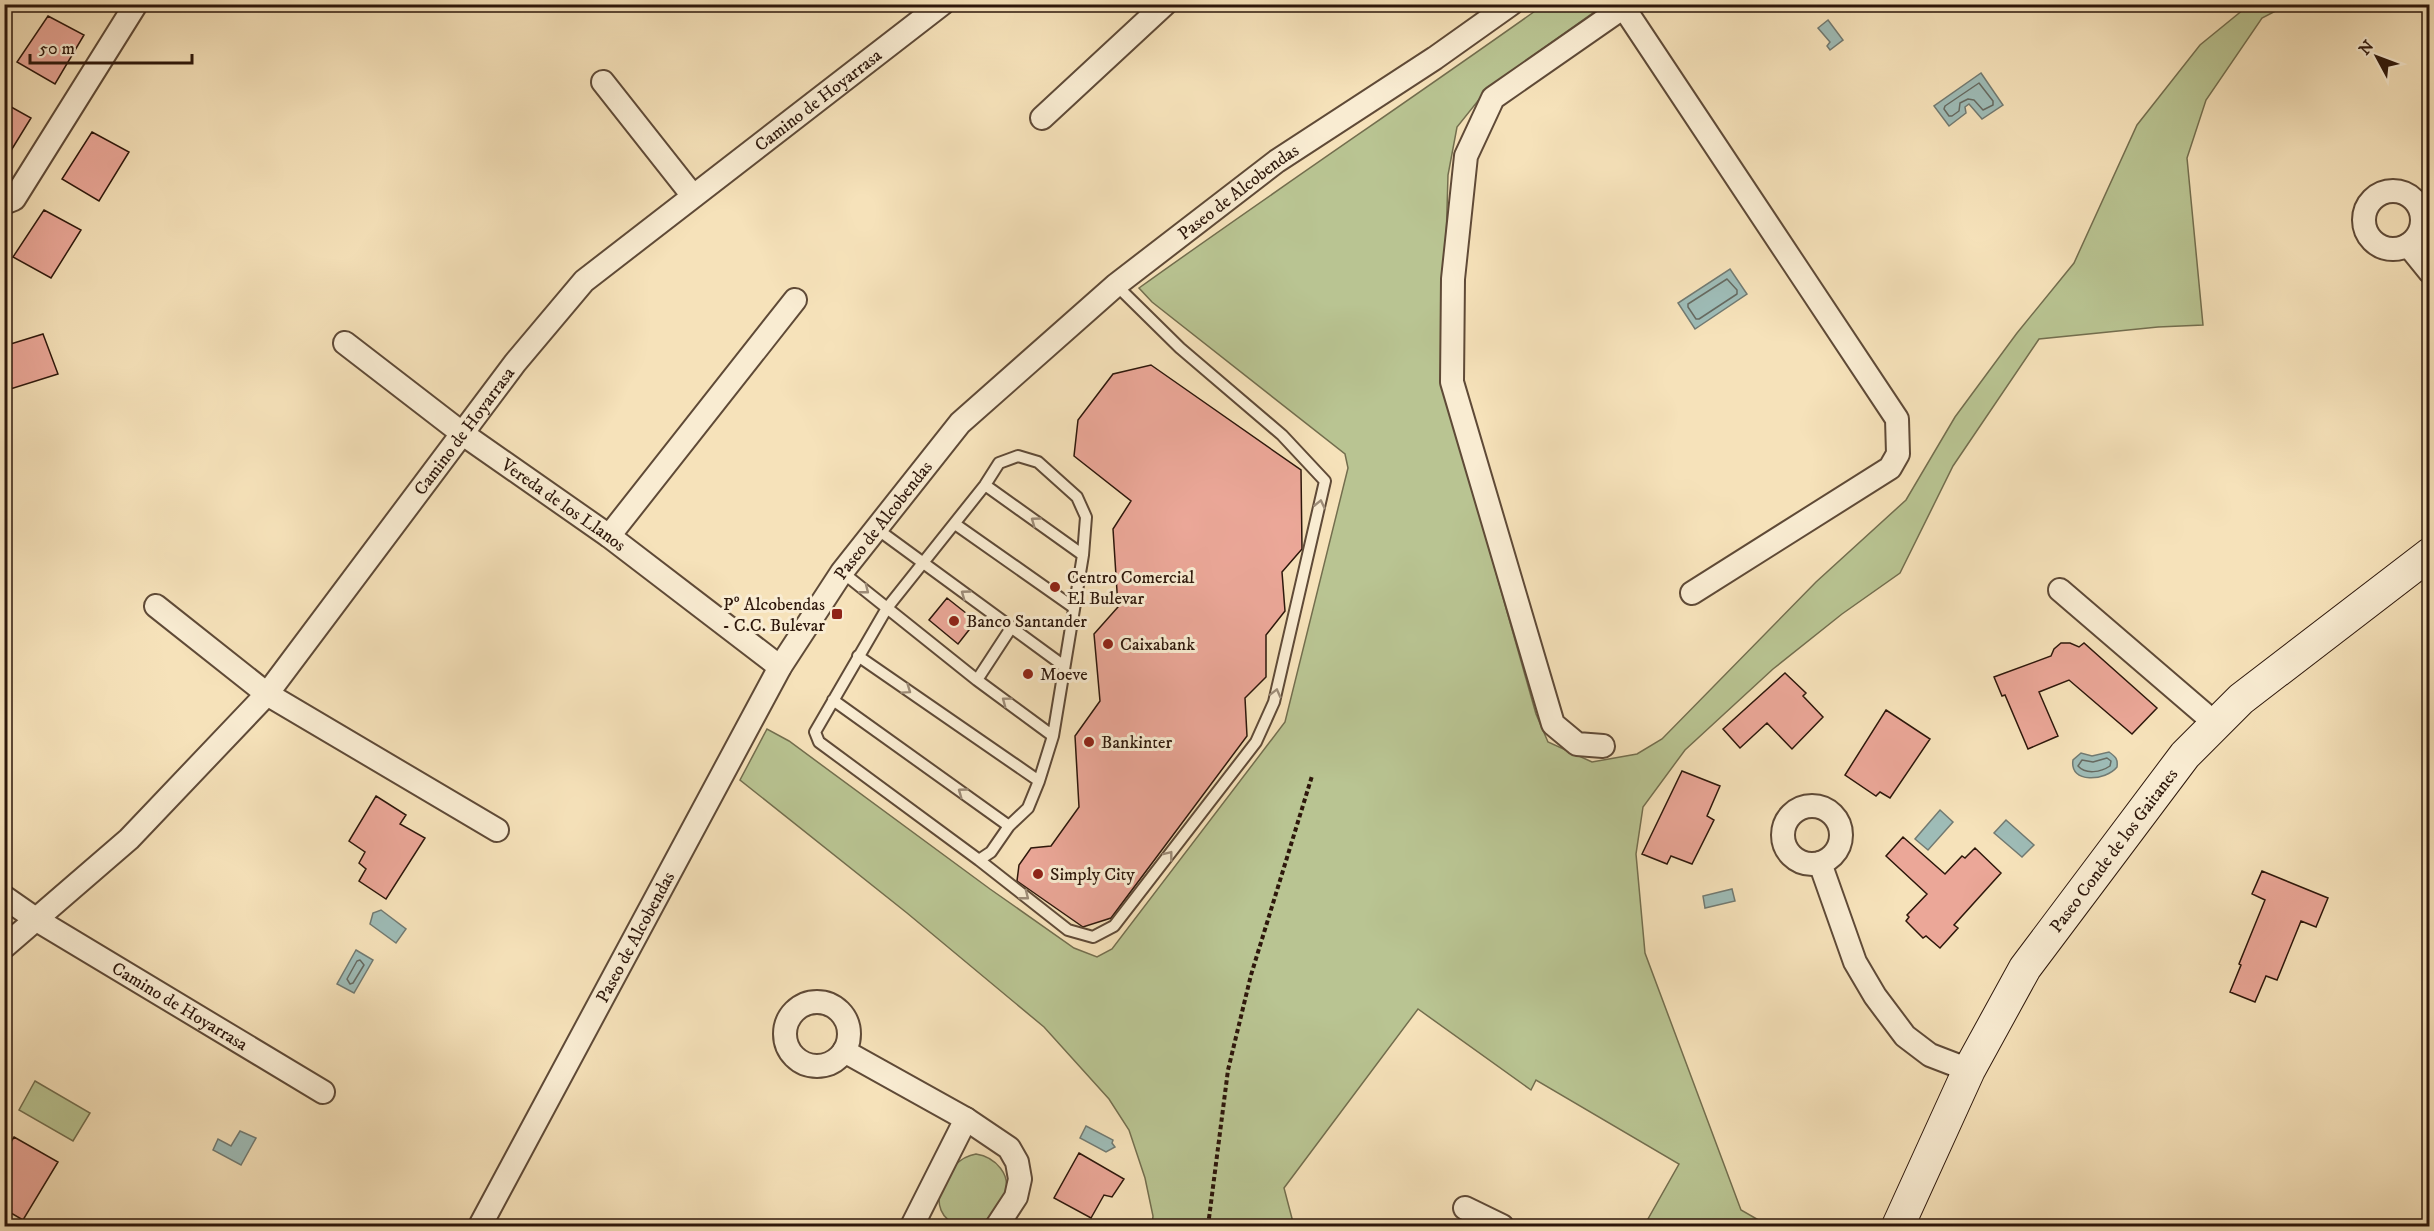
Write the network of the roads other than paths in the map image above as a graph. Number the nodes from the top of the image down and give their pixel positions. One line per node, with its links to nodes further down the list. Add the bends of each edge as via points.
1 (136, 4): 9 (street, via 14,199)
2 (942, 4): 8 (street, Camino de Hoyarrasa)
3 (1165, 4): 7 (street)
4 (1511, 4): 12 (street, Paseo de Alcobendas, via 1277,161)
5 (1626, 6): 25 (street, via 1897,419 1898,453 1890,468); 38 (street, via 1493,98 1466,156 1453,279 1452,382 1552,724 1577,744)
6 (603, 82): 8 (street)
7 (1042, 118)
8 (693, 196): 15 (street, Camino de Hoyarrasa, via 584,281 515,363)
9 (4, 203)
10 (2408, 245): 11 (street)
11 (2430, 272)
12 (1116, 285): 18 (street, Paseo de Alcobendas, via 960,423); 42 (lane, one-way to 12, via 1068,930 1093,937 1102,933 1114,926 1256,742 1274,702 1325,481 1282,435 1180,348)
13 (795, 300): 19 (street)
14 (345, 343): 15 (street, Vereda de los Llanos)
15 (463, 434): 19 (street, Vereda de los Llanos); 34 (street, Camino de Hoyarrasa)
16 (985, 485): 17 (lane); 21 (lane, one-way to 16); 21 (lane, via 999,463 1018,456 1038,462 1077,497 1086,517)
17 (955, 524): 22 (lane); 27 (lane)
18 (877, 529): 22 (lane); 23 (street, Paseo de Alcobendas)
19 (609, 536): 32 (street, Vereda de los Llanos)
20 (2430, 554): 36 (street, Paseo Conde de los Gaitanes, via 2241,699)
21 (1083, 555): 27 (lane)
22 (923, 563): 28 (lane); 29 (lane, one-way to 22)
23 (842, 572): 28 (lane, one-way to 28); 32 (street, Paseo de Alcobendas)
24 (2060, 590): 36 (street)
25 (1692, 593)
26 (156, 606): 34 (street)
27 (1073, 607): 31 (lane)
28 (887, 608): 30 (lane); 33 (lane)
29 (1011, 628): 31 (lane); 33 (lane)
30 (858, 656): 35 (lane); 39 (lane, one-way to 39)
31 (1064, 666): 37 (lane)
32 (780, 667): 53 (street, Paseo de Alcobendas)
33 (977, 680): 37 (lane, one-way to 33)
34 (267, 694): 41 (street); 45 (street, Camino de Hoyarrasa, via 129,839)
35 (833, 700): 40 (lane, one-way to 35); 42 (lane, via 815,732 819,742)
36 (2216, 724): 48 (street, Paseo Conde de los Gaitanes, via 2185,755 2025,968)
37 (1053, 736): 39 (lane)
38 (1603, 746)
39 (1039, 781): 40 (lane, via 1028,808)
40 (1009, 826): 42 (lane, via 991,852)
41 (497, 830)
42 (979, 860)
43 (1820, 862): 48 (street, via 1855,962 1875,996 1905,1036 1930,1055)
44 (4, 897): 45 (street, Camino de Hoyarrasa)
45 (37, 920): 46 (street, Camino de Hoyarrasa); 49 (street, Camino de Hoyarrasa)
46 (4, 947)
47 (844, 1051): 50 (street)
48 (1969, 1070): 56 (street, Paseo Conde de los Gaitanes)
49 (322, 1092)
50 (966, 1119): 52 (street); 54 (street, via 1009,1148 1017,1162 1017,1197)
51 (1465, 1208): 55 (street)
52 (914, 1226)
53 (480, 1227)
54 (997, 1227)
55 (1502, 1227)
56 (1898, 1227)

